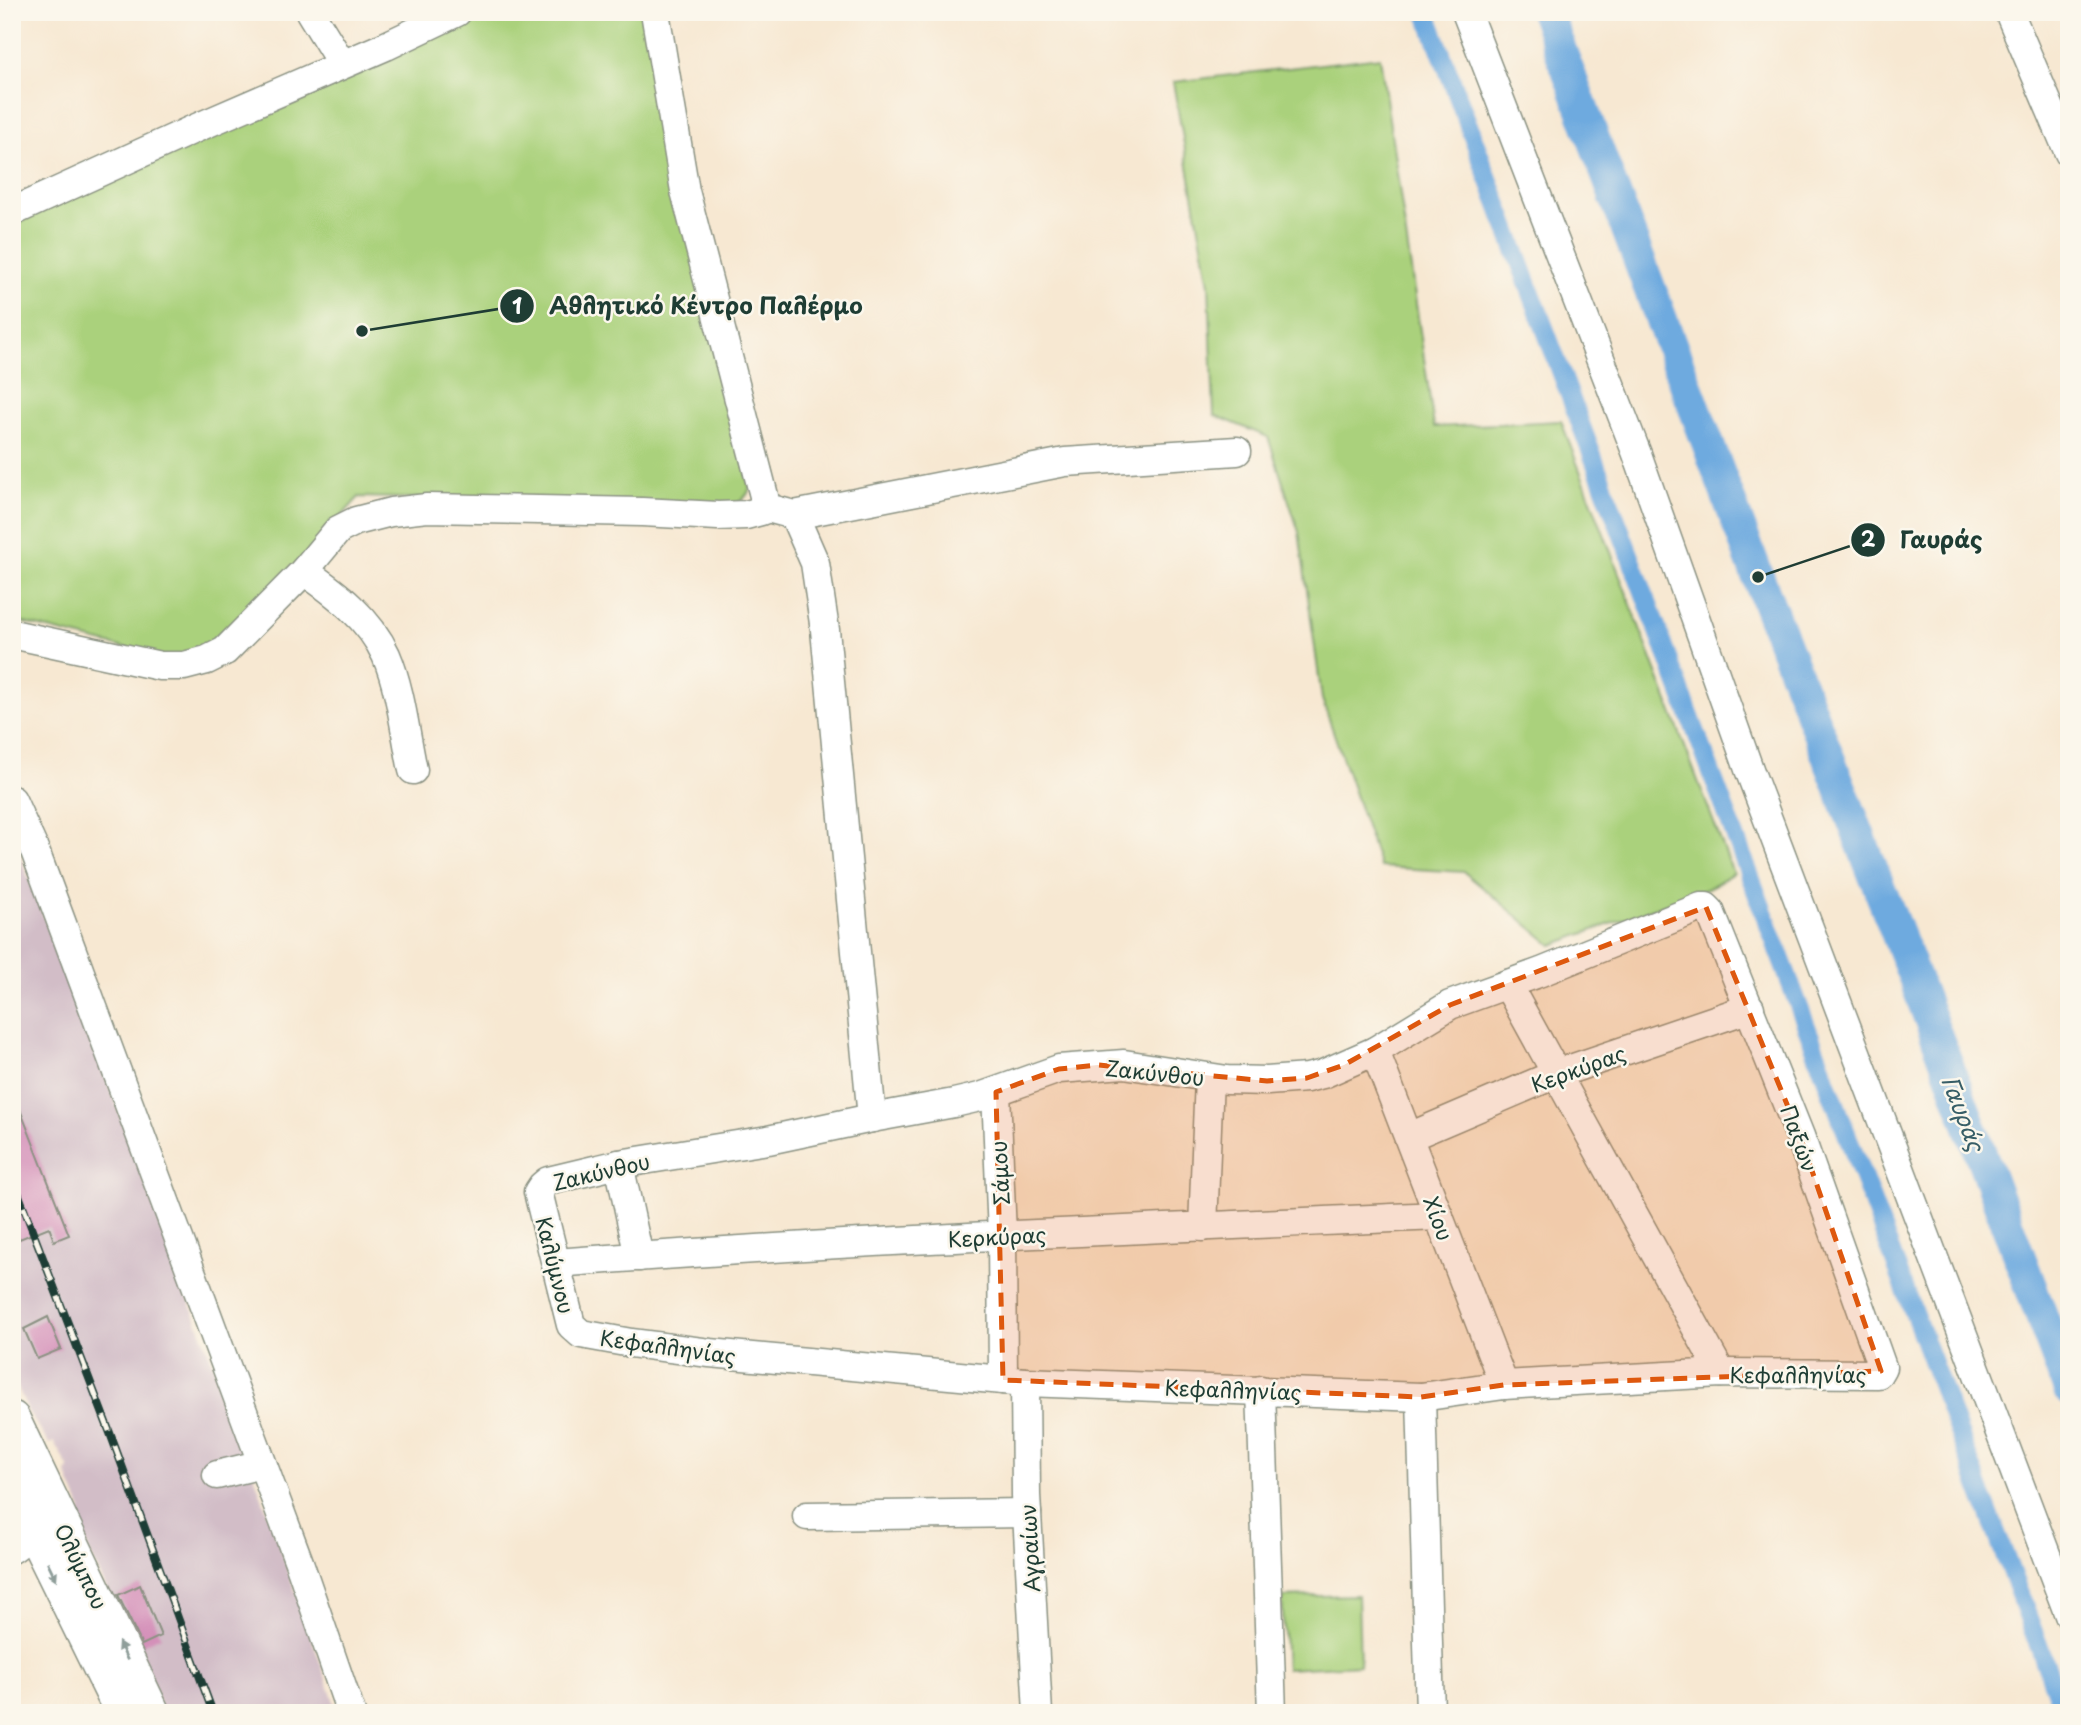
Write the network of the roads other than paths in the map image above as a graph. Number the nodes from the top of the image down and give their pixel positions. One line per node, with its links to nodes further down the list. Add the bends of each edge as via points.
1 (310, 12): 6 (street)
2 (457, 12): 6 (street)
3 (655, 12): 10 (street, via 685,191)
4 (1466, 12): 46 (street, via 1637,454 1750,772)
5 (2010, 12): 7 (street)
6 (342, 64): 8 (street)
7 (2069, 153)
8 (12, 212)
9 (1237, 451): 11 (street, via 1065,462)
10 (764, 507): 11 (street); 12 (street, via 756,514 740,516 427,508 391,512 338,530)
11 (794, 514): 23 (street, via 816,563 825,630)
12 (304, 571): 13 (street, via 225,651 184,666 159,666); 14 (street, via 354,610 385,654)
13 (12, 634)
14 (413, 770)
15 (13, 806): 40 (street, via 35,851)
16 (1710, 911): 17 (street, Ζακύνθου, via 1701,907); 18 (street, Παξών)
17 (1507, 984): 19 (street, Ζακύνθου, via 1443,1009); 20 (street)
18 (1750, 1008): 20 (street, Κερκύρας); 33 (street, Παξών)
19 (1375, 1051): 21 (street, Ζακύνθου, via 1307,1078); 24 (street, Χίου)
20 (1556, 1074): 24 (street, Κερκύρας); 34 (street)
21 (1209, 1078): 22 (street, Ζακύνθου, via 1139,1066 1098,1065 1051,1071); 28 (street)
22 (996, 1092): 23 (street, Ζακύνθου); 29 (street, Σάμου)
23 (872, 1118): 25 (street, Ζακύνθου)
24 (1409, 1137): 27 (street, Χίου)
25 (619, 1164): 26 (street, Ζακύνθου, via 548,1181); 30 (street)
26 (538, 1192): 31 (street, Καλύμνου)
27 (1439, 1216): 28 (street, Κερκύρας); 36 (street, Χίου)
28 (1203, 1227): 29 (street, Κερκύρας)
29 (1002, 1235): 30 (street, Κερκύρας); 35 (street, Σάμου)
30 (639, 1257): 31 (street, Κερκύρας)
31 (556, 1263): 32 (street, Καλύμνου, via 571,1325)
32 (581, 1334): 35 (street, Κεφαλληνίας, via 710,1353)
33 (1882, 1367): 34 (street, Κεφαλληνίας, via 1878,1374)
34 (1721, 1373): 36 (street, Κεφαλληνίας)
35 (1014, 1381): 37 (street, Κεφαλληνίας); 43 (street, Αγραίων)
36 (1504, 1385): 38 (street, Κεφαλληνίας)
37 (1261, 1390): 38 (street, Κεφαλληνίας); 51 (street)
38 (1421, 1397): 52 (street)
39 (12, 1419): 48 (main road, Ολύμπου, one-way to 39)
40 (261, 1464): 41 (street); 49 (street)
41 (217, 1475)
42 (12, 1487): 45 (main road, Ολύμπου)
43 (1027, 1513): 44 (street); 50 (street, Αγραίων)
44 (807, 1516)
45 (23, 1541): 47 (main road, Ολύμπου, one-way to 47)
46 (2069, 1615)
47 (122, 1713)
48 (152, 1713)
49 (351, 1713)
50 (1038, 1713)
51 (1272, 1713)
52 (1430, 1713)

